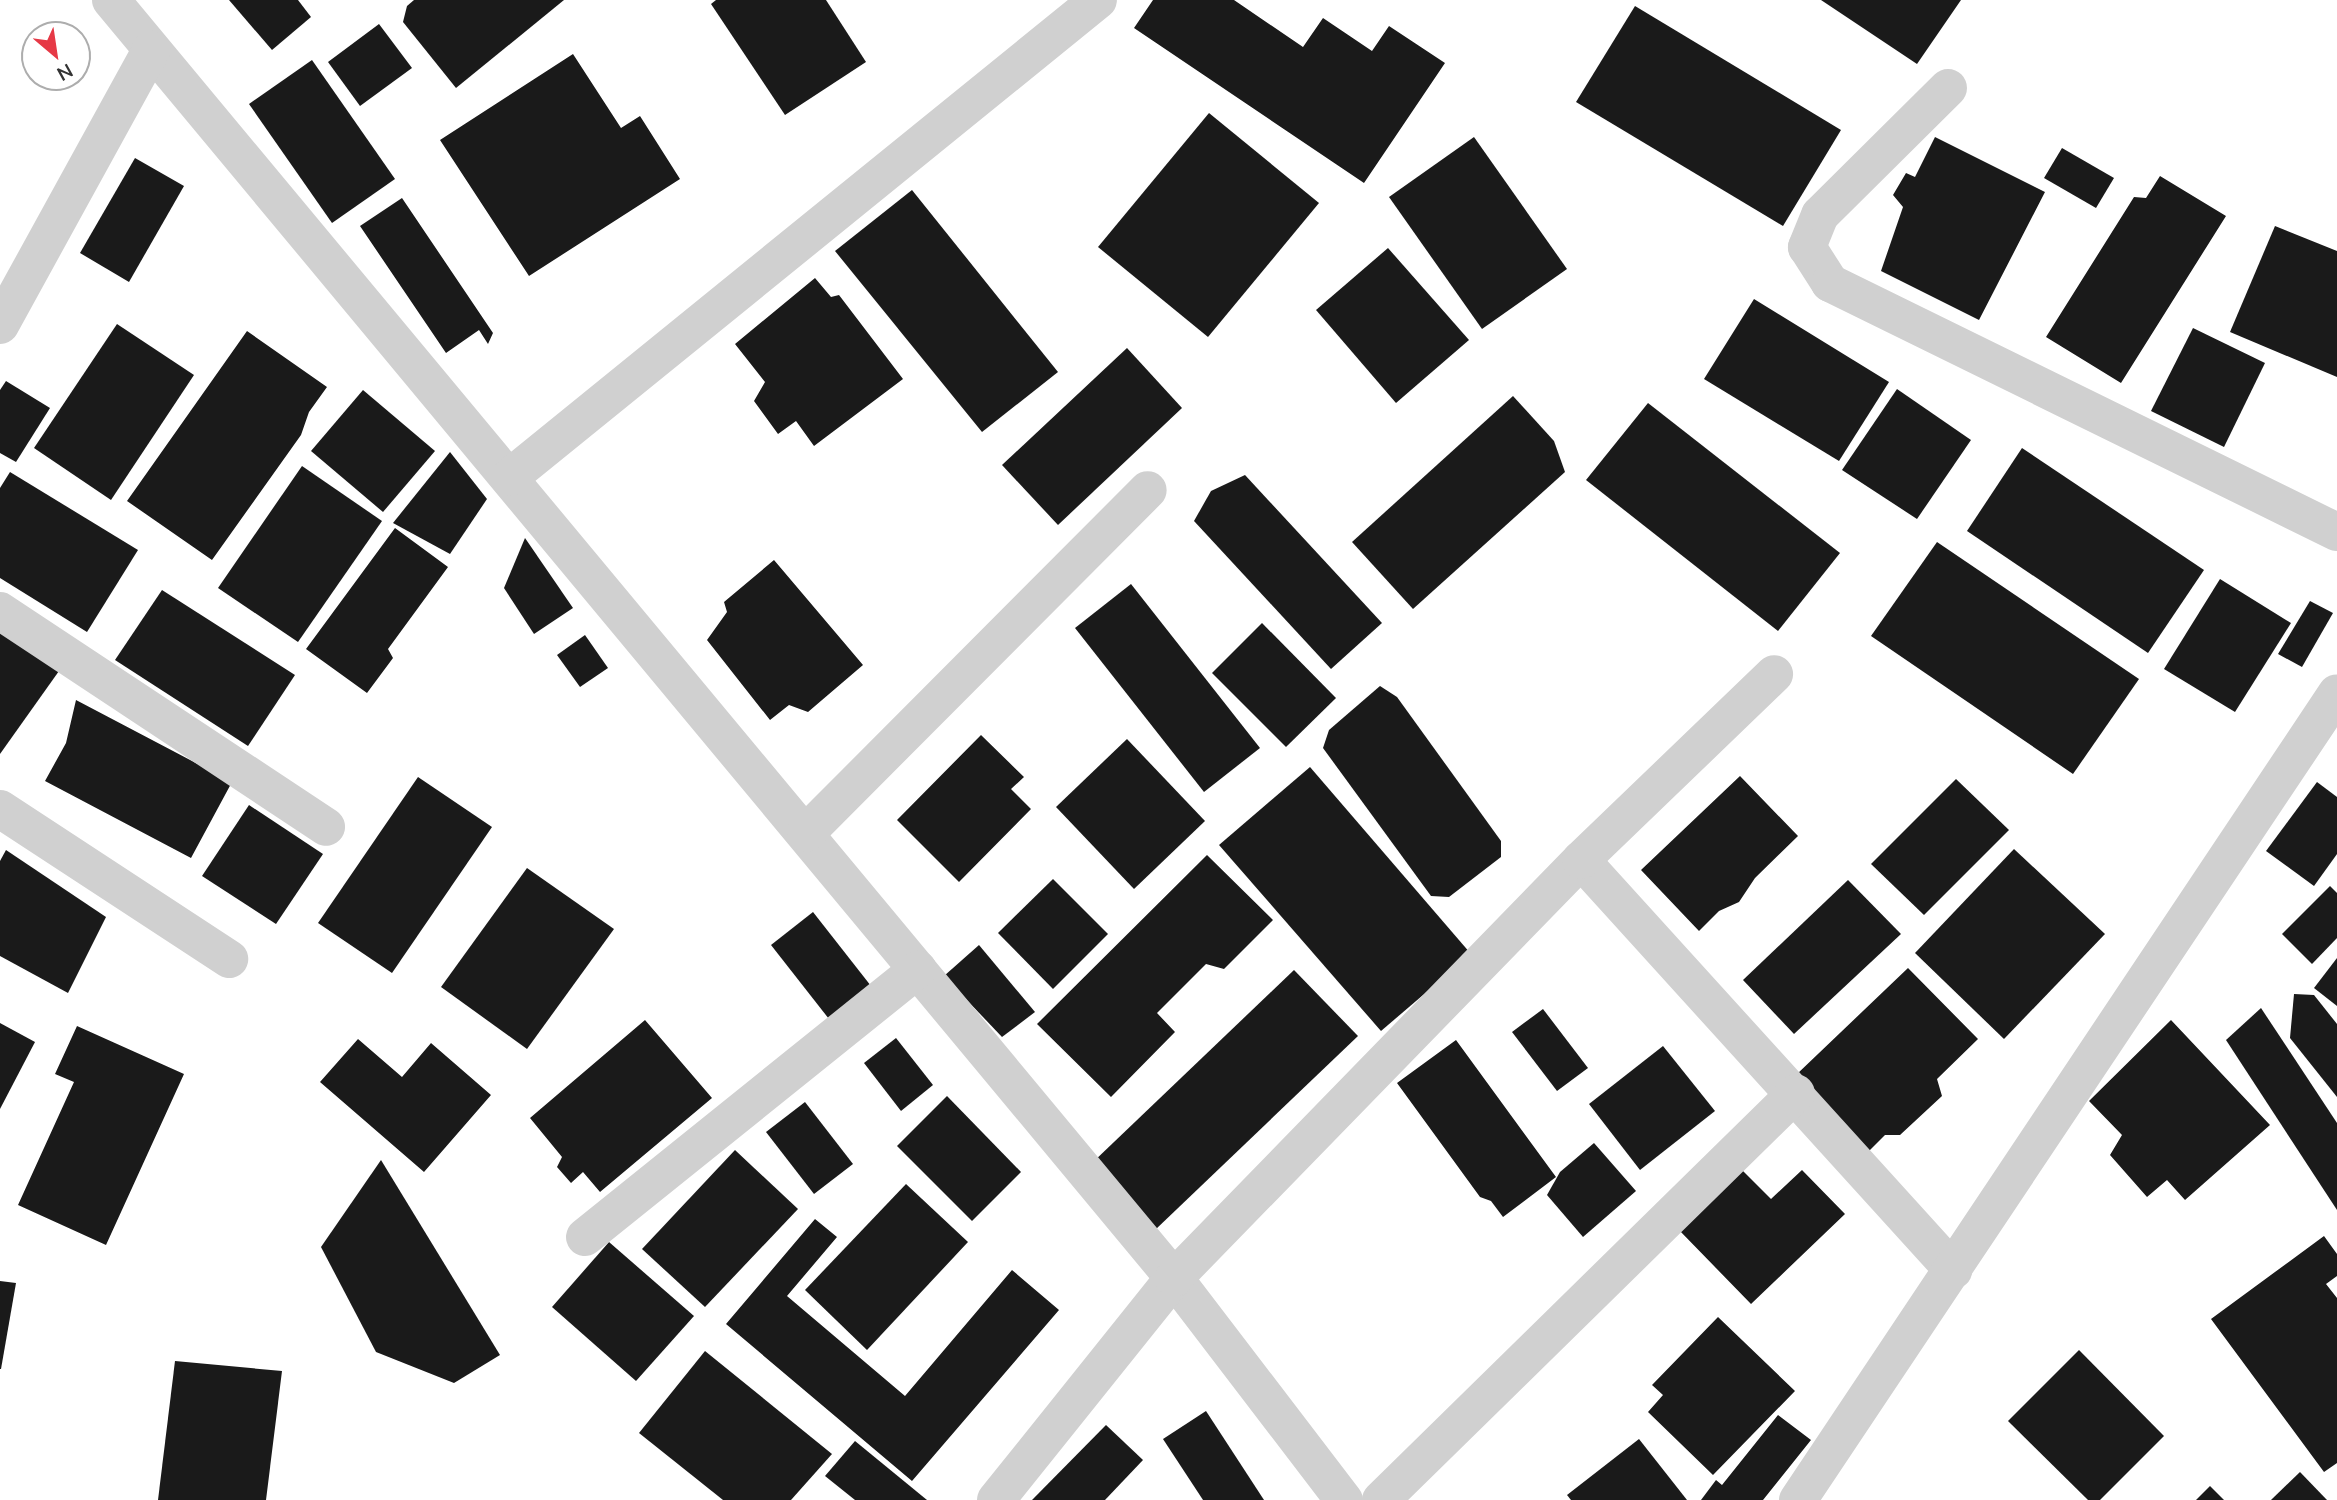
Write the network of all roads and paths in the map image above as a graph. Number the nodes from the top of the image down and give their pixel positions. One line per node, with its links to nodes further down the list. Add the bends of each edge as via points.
1 (111, 0): 3 (street)
2 (1098, 0): 6 (street)
3 (151, 50): 5 (street); 6 (street)
4 (1948, 88): 8 (street, via 1820,215 1807,247 1830,283)
5 (0, 325)
6 (510, 477): 14 (street)
7 (1148, 491): 14 (street)
8 (2337, 532)
9 (0, 611): 13 (street)
10 (1774, 674): 15 (street)
11 (2337, 694): 20 (street)
12 (0, 809): 16 (street)
13 (326, 827)
14 (806, 834): 17 (street)
15 (1581, 860): 18 (street); 21 (street)
16 (229, 960)
17 (918, 968): 19 (street); 21 (street)
18 (1797, 1093): 20 (street); 24 (street)
19 (585, 1237)
20 (1953, 1269): 25 (street)
21 (1174, 1278): 22 (street); 23 (street)
22 (996, 1500)
23 (1344, 1500)
24 (1381, 1500)
25 (1798, 1500)

